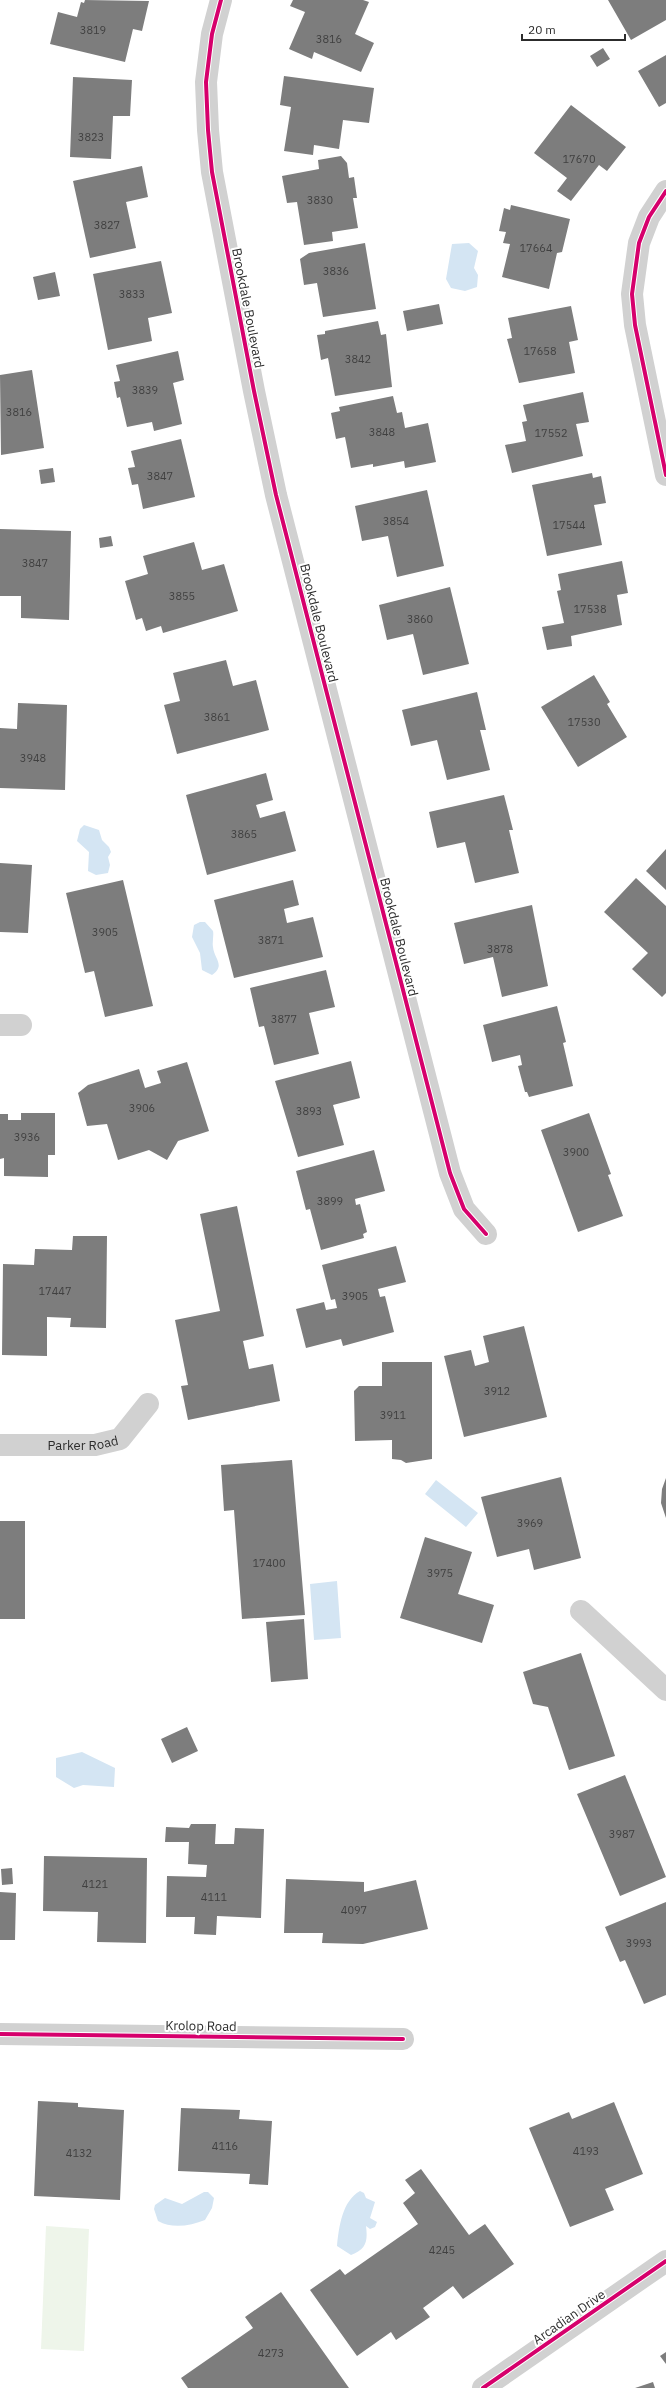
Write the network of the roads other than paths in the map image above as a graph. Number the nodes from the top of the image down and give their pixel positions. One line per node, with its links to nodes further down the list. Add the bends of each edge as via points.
1 (221, 0): 4 (street, Brookdale Boulevard, via 212,34 206,82 212,172 276,495 450,1173 464,1209)
2 (666, 191): 3 (street, via 649,217 639,243 632,294 635,324)
3 (666, 474)
4 (486, 1234)
5 (148, 1404): 6 (street, Parker Road, via 120,1439 95,1445)
6 (0, 1445)
7 (581, 1611): 8 (street)
8 (666, 1690)
9 (0, 2034): 10 (street, Krolop Road)
10 (403, 2039)
11 (666, 2261): 12 (street, Arcadian Drive)
12 (483, 2388)

